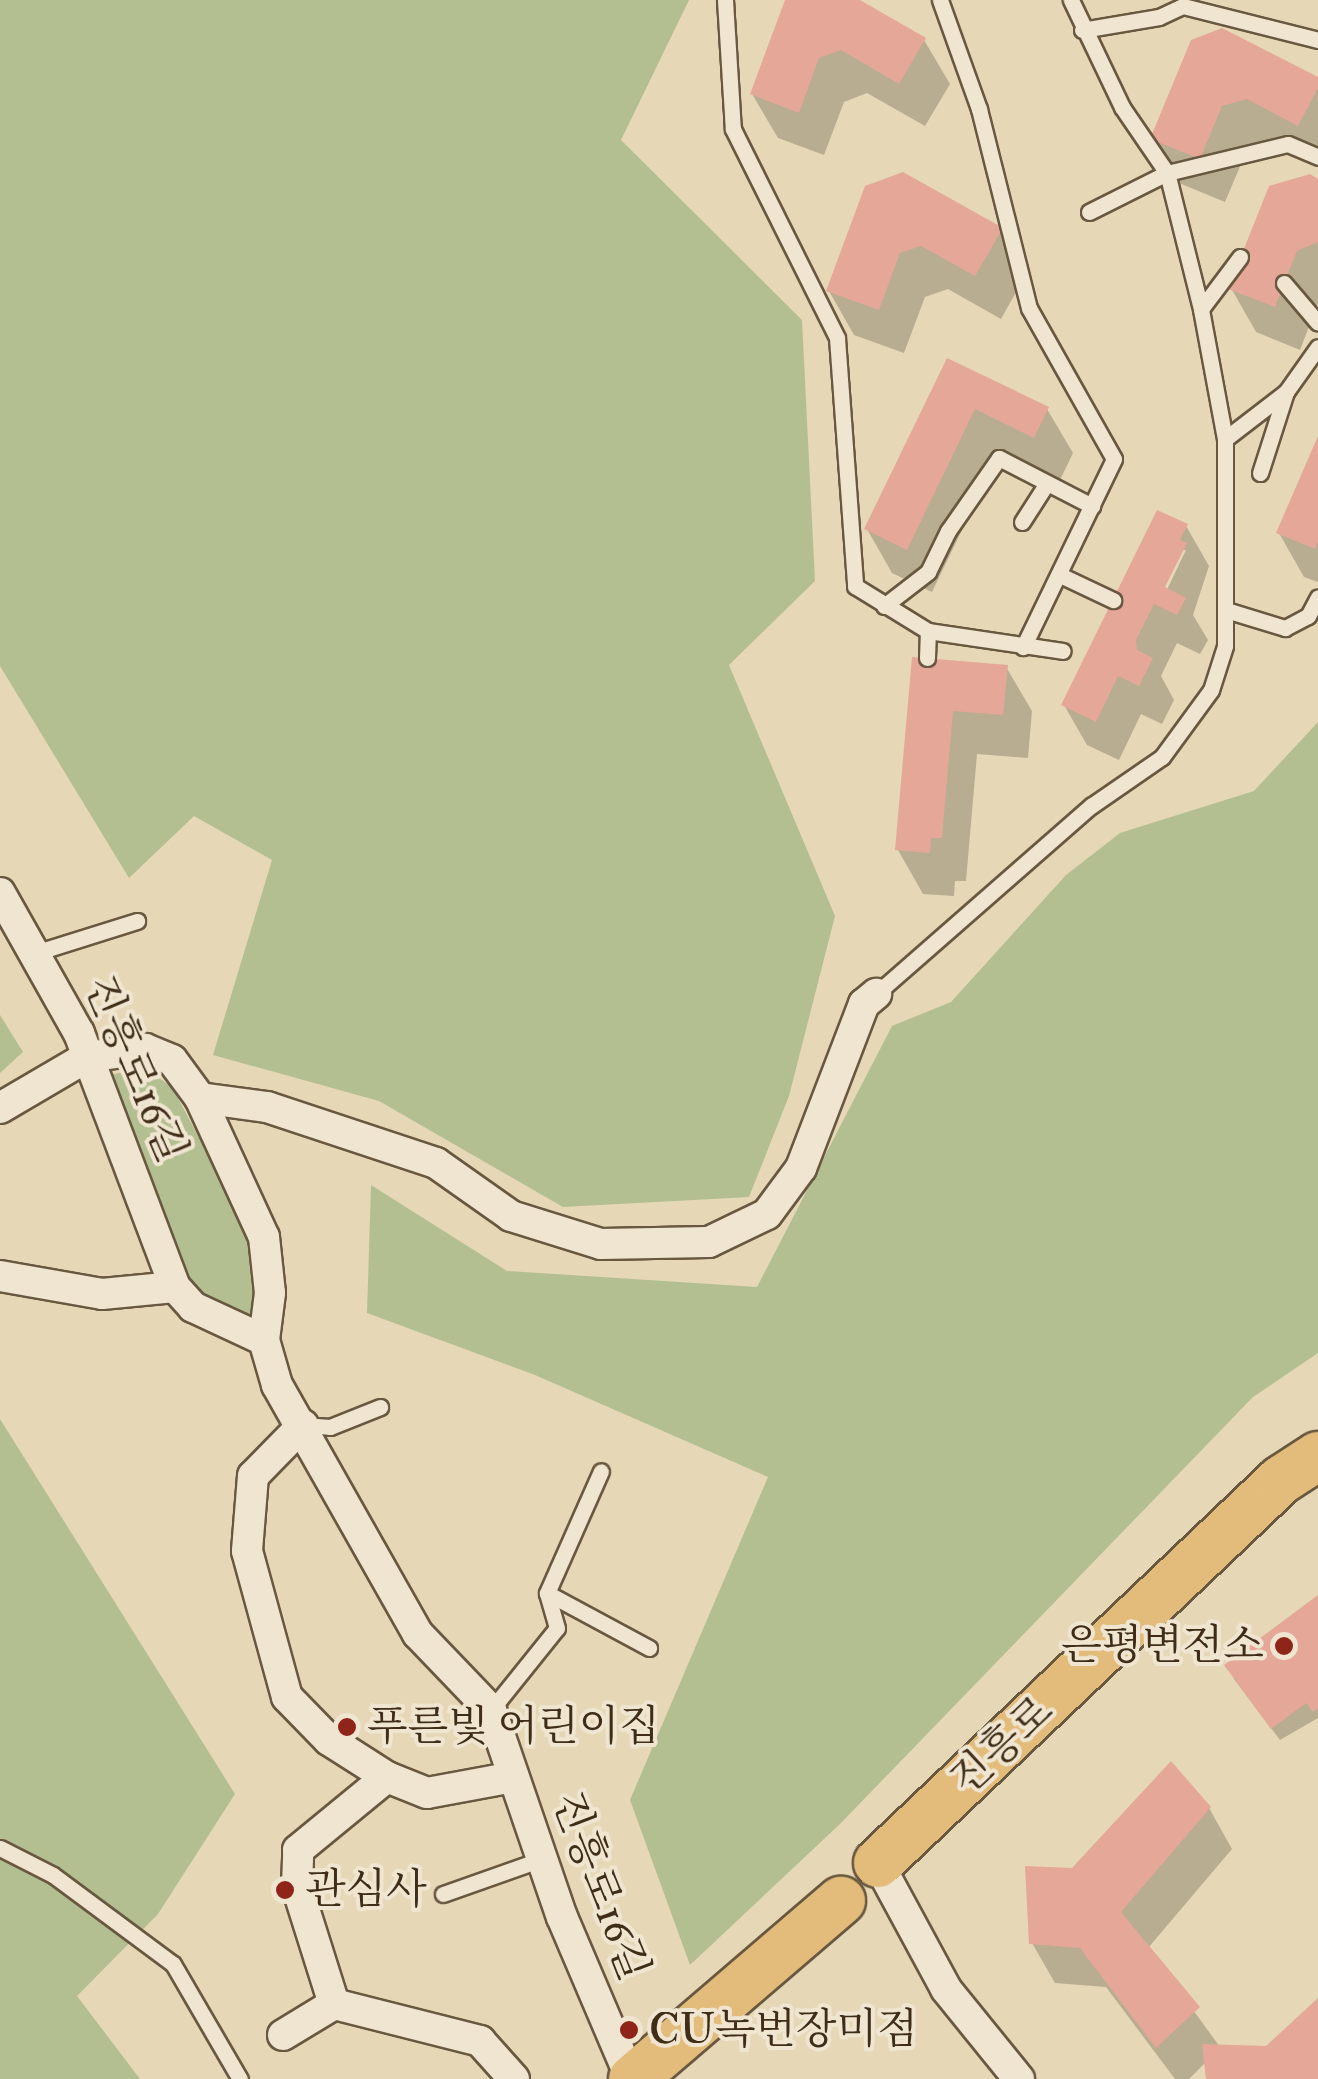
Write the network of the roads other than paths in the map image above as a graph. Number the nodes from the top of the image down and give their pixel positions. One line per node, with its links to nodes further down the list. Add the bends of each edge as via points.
1 (725, 0): 23 (lane, via 733,129 836,338 855,586)
2 (940, 0): 18 (lane, via 980,109 1029,308 1114,459)
3 (1071, 0): 4 (lane)
4 (1082, 30): 5 (lane, via 1159,17 1183,6); 7 (lane, via 1122,108)
5 (1318, 40)
6 (1318, 158): 7 (lane, via 1288,144)
7 (1167, 173): 8 (lane); 11 (lane)
8 (1089, 212)
9 (1240, 257): 11 (lane)
10 (1284, 282): 12 (lane)
11 (1201, 309): 15 (lane)
12 (1318, 323)
13 (1318, 347): 14 (lane)
14 (1286, 392): 15 (lane); 16 (lane)
15 (1226, 439): 24 (lane)
16 (1260, 473)
17 (1047, 483): 18 (lane); 19 (lane); 23 (lane, via 999,458 928,572)
18 (1092, 506): 20 (lane)
19 (1022, 522)
20 (1060, 575): 22 (lane); 26 (lane)
21 (1318, 596): 24 (lane, via 1308,616 1285,628)
22 (1113, 600)
23 (884, 606): 25 (lane)
24 (1226, 610): 32 (lane, via 1225,646 1210,690 1162,757 1091,806)
25 (928, 630): 26 (lane); 28 (lane)
26 (1023, 647): 27 (lane)
27 (1063, 651)
28 (927, 658)
29 (0, 893): 31 (street, 진흥로16길)
30 (137, 920): 31 (lane)
31 (38, 952): 33 (street, 진흥로16길)
32 (876, 994): 34 (street, via 864,1004 801,1168 767,1214 709,1242 601,1244 511,1216 436,1163 267,1107)
33 (87, 1057): 34 (street, via 145,1049 172,1060); 35 (street); 37 (street, 진흥로16길)
34 (200, 1098): 38 (street, via 264,1238 270,1294)
35 (0, 1108)
36 (0, 1276): 37 (street, via 102,1294)
37 (175, 1287): 38 (street, via 194,1307)
38 (264, 1340): 40 (street, 진흥로16길, via 278,1384)
39 (380, 1408): 40 (lane, via 330,1427)
40 (303, 1425): 45 (street, 진흥로16길, via 418,1634); 46 (street, 진흥로16길, via 252,1476 246,1551 288,1697 329,1740)
41 (1318, 1456): 50 (main road, 진흥로, via 1280,1480)
42 (601, 1471): 43 (lane)
43 (547, 1594): 44 (lane); 45 (lane, via 557,1628)
44 (649, 1648)
45 (492, 1710): 47 (street, 진흥로16길)
46 (387, 1777): 47 (street, 진흥로16길, via 427,1793); 53 (street, via 298,1850 297,1887)
47 (514, 1777): 49 (street, 진흥로16길)
48 (0, 1848): 55 (lane, via 53,1875 172,1964)
49 (542, 1859): 51 (lane); 57 (street, 진흥로16길)
50 (878, 1862): 58 (street, 진흥로, via 946,1988)
51 (443, 1894)
52 (841, 1901): 57 (main road)
53 (334, 2004): 54 (street); 56 (street, via 480,2040)
54 (283, 2035)
55 (240, 2079)
56 (514, 2079)
57 (632, 2079)
58 (1019, 2079)

